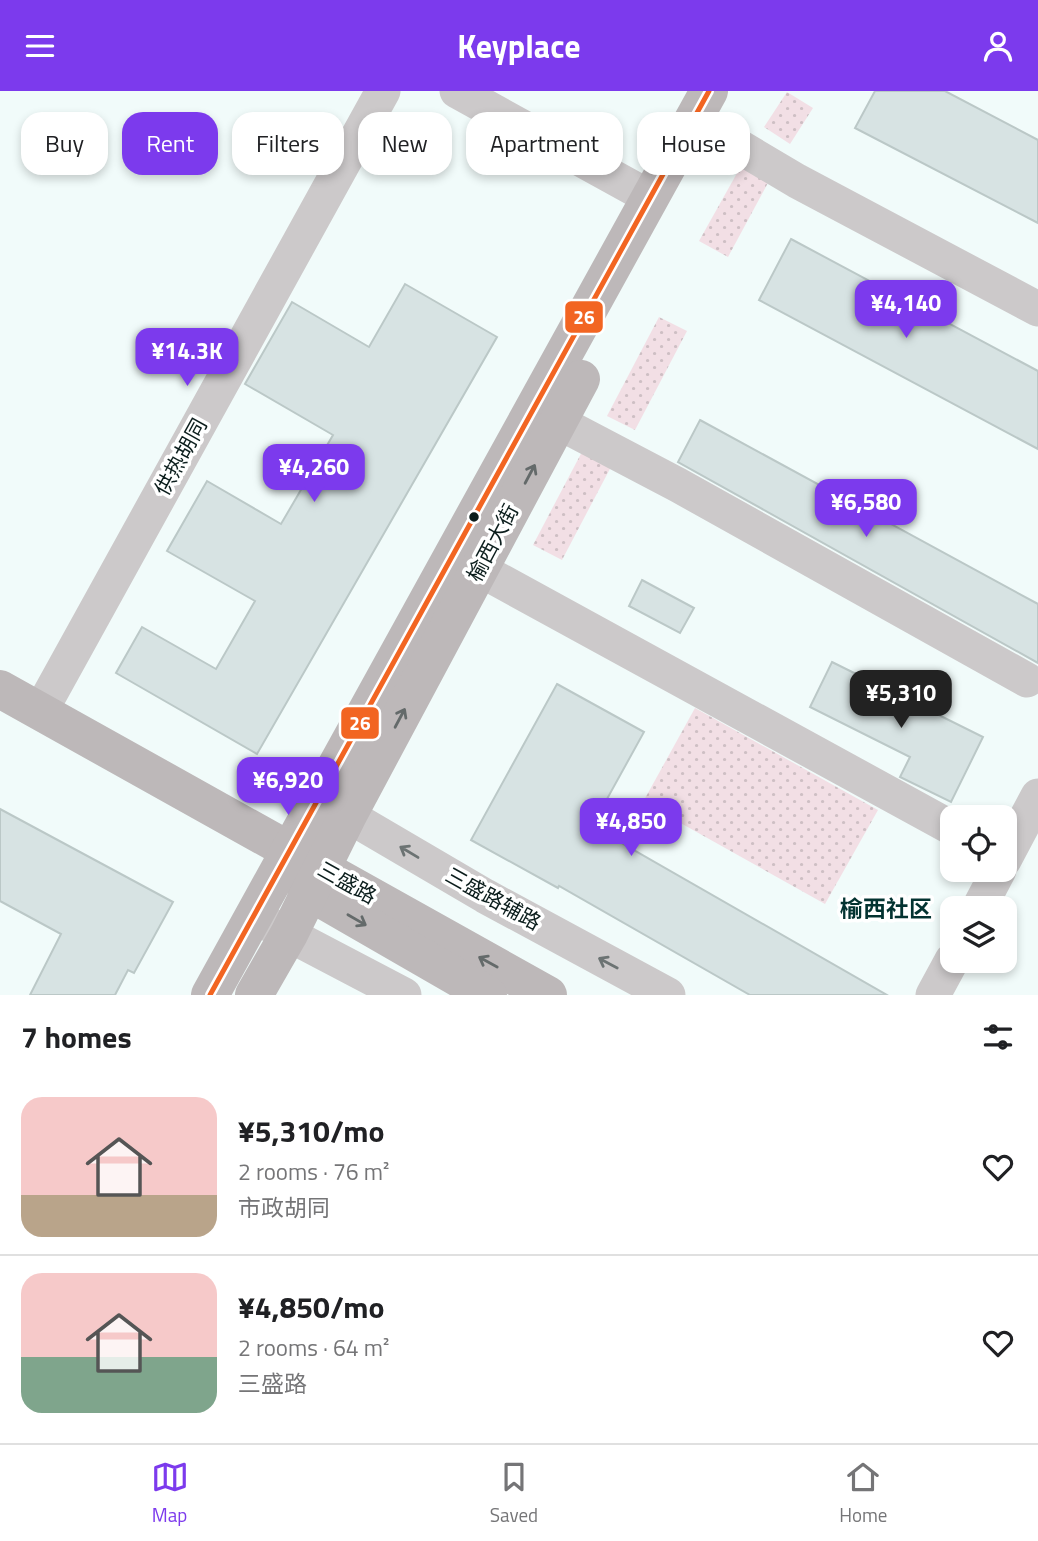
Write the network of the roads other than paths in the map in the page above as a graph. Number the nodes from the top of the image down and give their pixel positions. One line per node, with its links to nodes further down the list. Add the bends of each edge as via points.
1 (383, 91): 14 (street, 供热胡同)
2 (457, 91): 8 (street)
3 (709, 91): 8 (main road, 榆西大街)
4 (732, 91): 5 (main road, 榆西大街)
5 (721, 112)
6 (750, 154): 9 (street)
7 (688, 175): 10 (main road, 榆西大街)
8 (651, 198): 11 (main road, 榆西大街)
9 (1038, 309)
10 (558, 422): 11 (main road, 榆西大街, one-way to 10); 12 (street)
11 (466, 562): 17 (main road, 榆西大街); 18 (street)
12 (1027, 680)
13 (0, 689): 14 (main road, 三盛路)
14 (40, 712): 20 (main road, 三盛路)
15 (0, 716): 20 (main road, 三盛路)
16 (1038, 796): 19 (street)
17 (334, 807): 20 (main road, 榆西大街); 29 (street, 三盛路辅路, one-way to 17, via 485,897)
18 (940, 821)
19 (1017, 836)
20 (300, 872): 21 (main road, 榆西大街); 22 (main road, 榆西大街); 27 (main road, 三盛路, one-way to 27); 28 (main road, 三盛路, one-way to 20)
21 (253, 916): 22 (street); 24 (main road, 榆西大街)
22 (289, 934): 25 (main road, 榆西大街); 26 (street)
23 (945, 973): 30 (street)
24 (210, 995)
25 (254, 995)
26 (404, 995)
27 (488, 995)
28 (548, 995)
29 (668, 995)
30 (933, 995)

